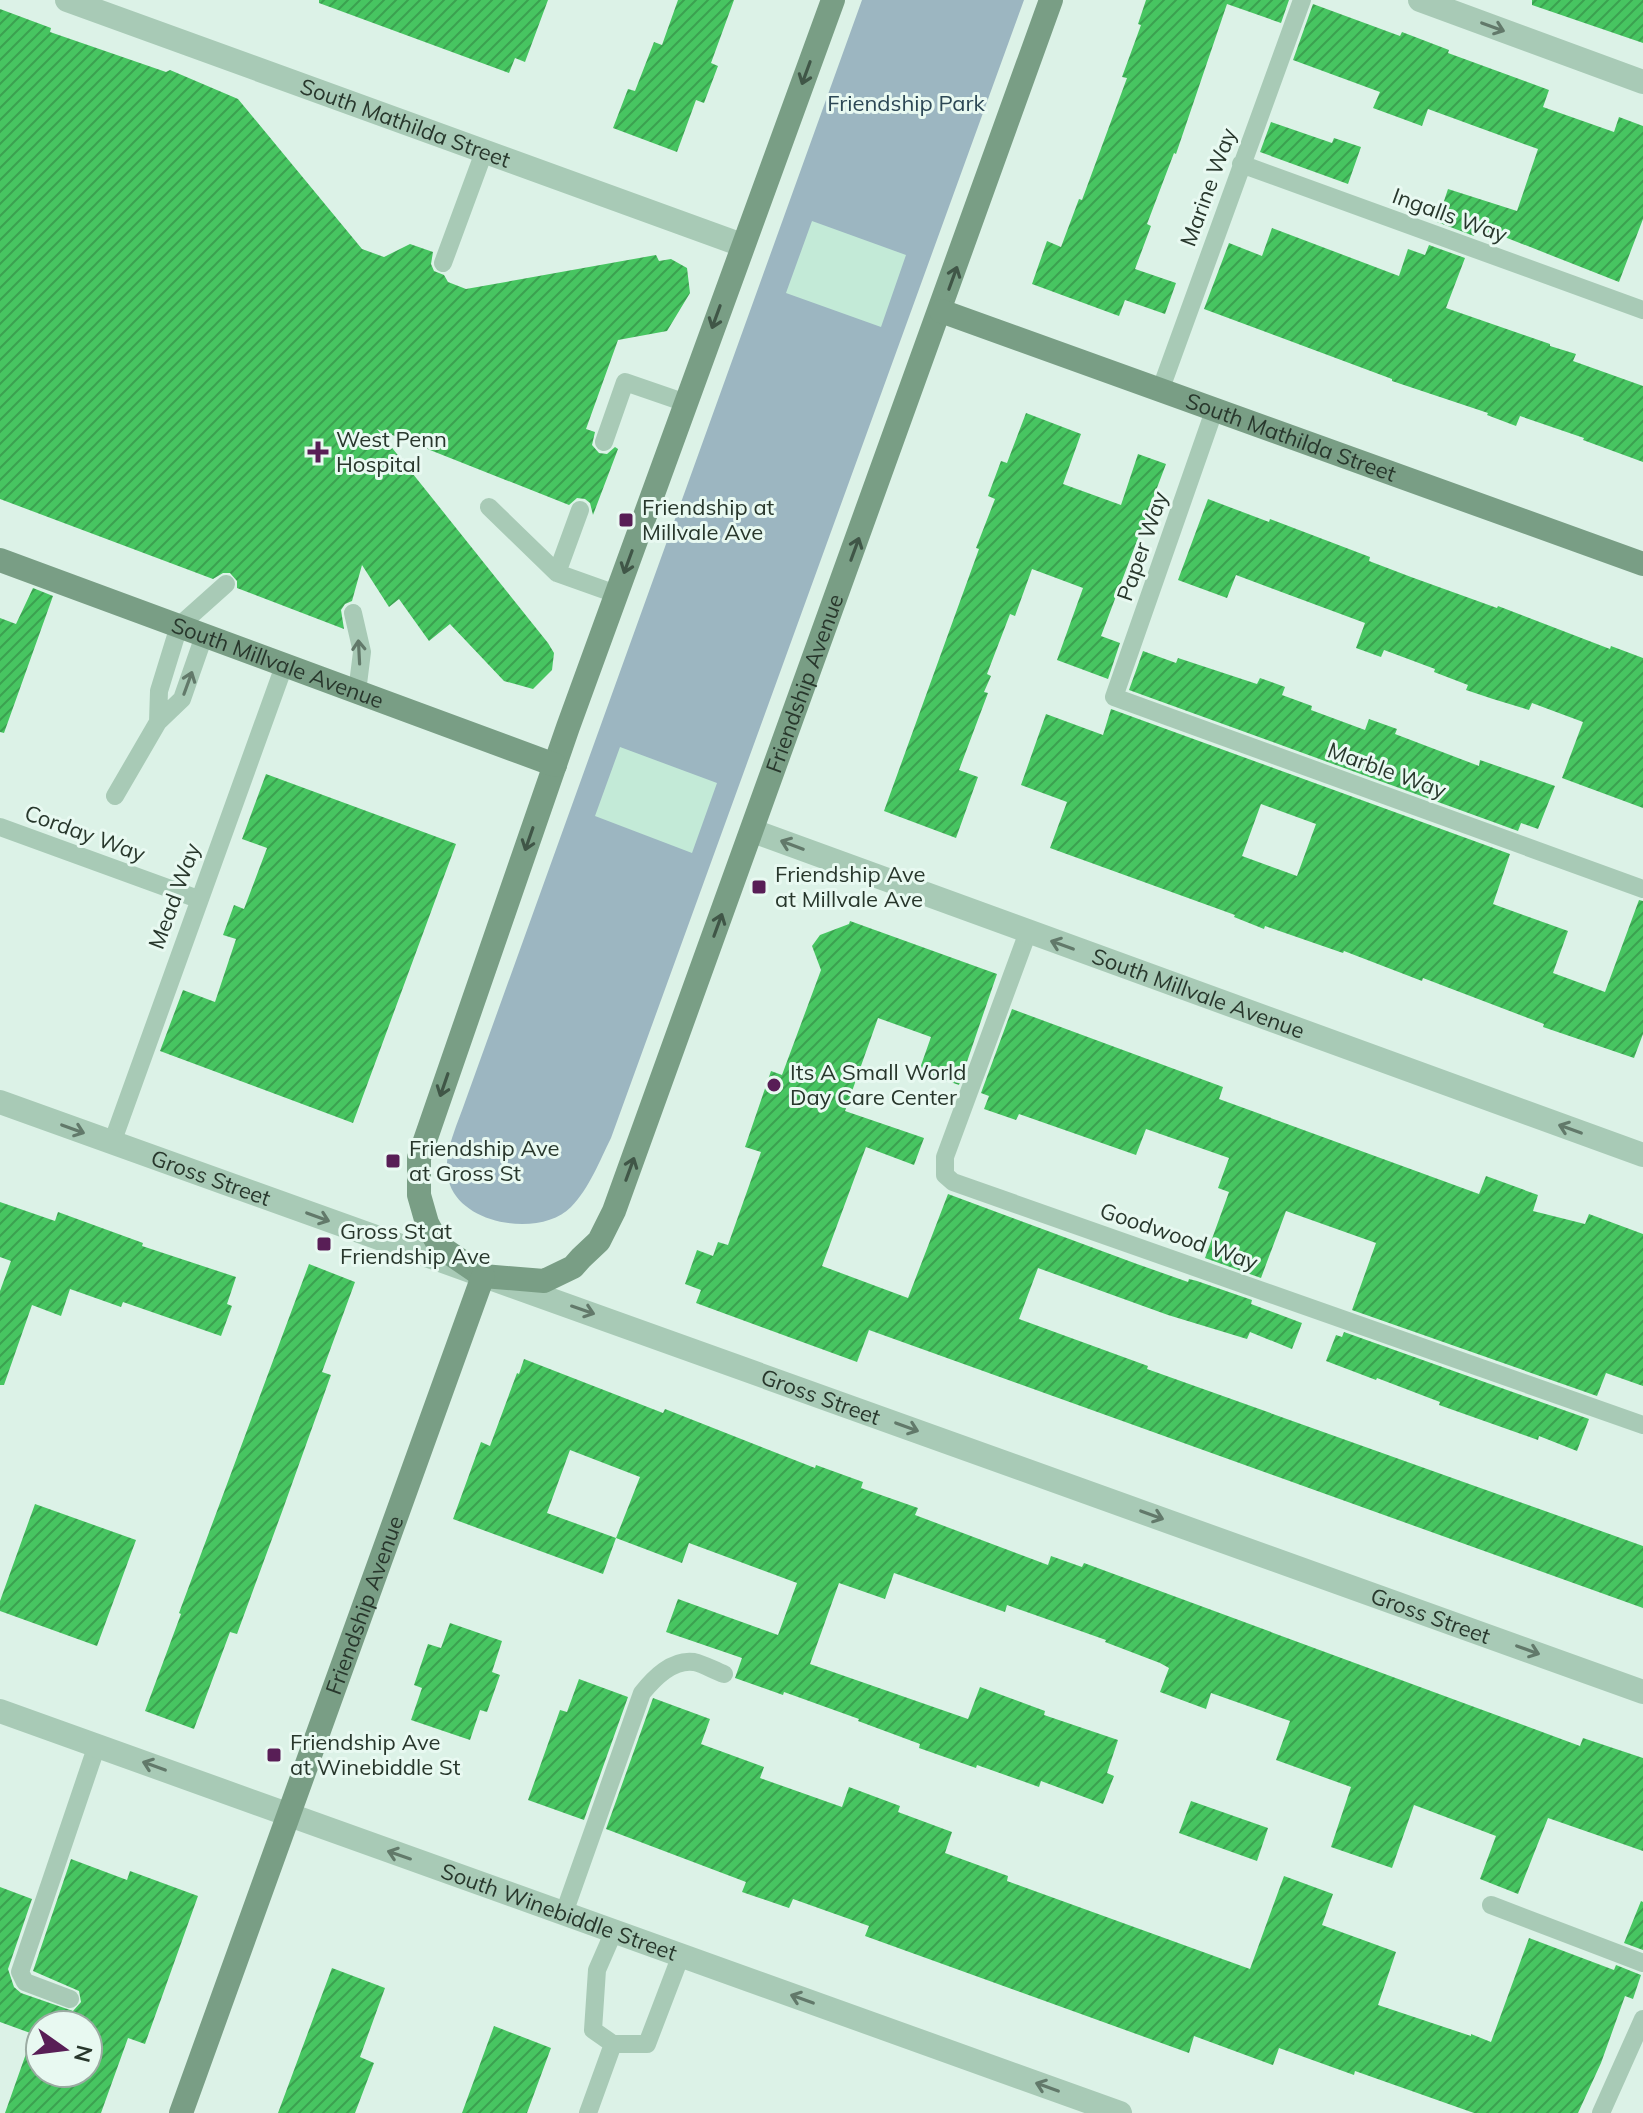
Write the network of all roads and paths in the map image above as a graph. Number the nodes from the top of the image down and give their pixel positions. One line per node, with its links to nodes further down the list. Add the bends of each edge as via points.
1 (67, 0): 7 (street, South Mathilda Street)
2 (833, 0): 9 (street, Friendship Avenue, one-way to 9)
3 (1051, 0): 12 (street, Friendship Avenue, one-way to 3)
4 (1302, 0): 8 (lane, Marine Way)
5 (1420, 0): 6 (street, one-way to 6)
6 (1643, 82)
7 (484, 152): 9 (street, South Mathilda Street); 10 (lane)
8 (1241, 164): 11 (lane, Ingalls Way); 13 (lane, Marine Way)
9 (742, 245): 14 (street, Friendship Avenue, one-way to 14)
10 (443, 263)
11 (1643, 310)
12 (941, 311): 13 (street, South Mathilda Street); 34 (street, Friendship Avenue, one-way to 12)
13 (1160, 391): 15 (street, South Mathilda Street)
14 (686, 403): 16 (lane, via 625,382); 23 (street, Friendship Avenue, one-way to 23)
15 (1214, 411): 20 (street, South Mathilda Street); 29 (lane, Paper Way)
16 (604, 442)
17 (489, 507): 21 (lane)
18 (580, 510): 21 (lane)
19 (0, 560): 25 (street, South Millvale Avenue)
20 (1643, 564)
21 (557, 573): 23 (lane)
22 (226, 584): 25 (lane)
23 (616, 594): 31 (street, Friendship Avenue)
24 (353, 613): 28 (lane, one-way to 24, via 362,652)
25 (179, 626): 26 (street, South Millvale Avenue); 30 (lane, via 159,691)
26 (204, 636): 27 (street, South Millvale Avenue); 30 (lane, one-way to 26, via 182,699)
27 (284, 666): 28 (street, South Millvale Avenue); 36 (lane, Mead Way)
28 (357, 692): 31 (street, South Millvale Avenue)
29 (1114, 697): 35 (lane, Marble Way)
30 (158, 722): 32 (lane)
31 (555, 765): 41 (street, Friendship Avenue, one-way to 41, via 419,1158 419,1195 439,1246)
32 (115, 796)
33 (0, 827): 36 (lane, Corday Way)
34 (753, 831): 37 (street, South Millvale Avenue, one-way to 34); 41 (street, Friendship Avenue, one-way to 34, via 544,1281 573,1267 599,1241)
35 (1643, 889)
36 (198, 899): 39 (lane, Mead Way)
37 (1028, 932): 40 (street, South Millvale Avenue, one-way to 37); 42 (lane, Goodwood Way, via 945,1157 945,1175 953,1182)
38 (0, 1102): 39 (street, Gross Street, one-way to 39)
39 (112, 1143): 41 (street, Gross Street, one-way to 41)
40 (1643, 1155)
41 (483, 1276): 44 (street, Gross Street, one-way to 44); 47 (street, Friendship Avenue)
42 (1643, 1425)
43 (724, 1674): 49 (lane, via 693,1662 672,1666 642,1693)
44 (1643, 1692)
45 (0, 1711): 46 (street, South Winebiddle Street)
46 (97, 1745): 47 (street, South Winebiddle Street, one-way to 46); 53 (lane, via 20,1972 25,1982)
47 (288, 1815): 49 (street, South Winebiddle Street, one-way to 47); 57 (street, Friendship Avenue)
48 (1491, 1905): 52 (lane)
49 (564, 1913): 50 (street, South Winebiddle Street)
50 (614, 1931): 51 (street, South Winebiddle Street); 55 (lane, via 597,1970 593,2030)
51 (681, 1955): 55 (lane, via 647,2044); 56 (street, South Winebiddle Street, one-way to 51)
52 (1643, 1963)
53 (70, 1999)
54 (1643, 2019): 60 (lane)
55 (613, 2044): 58 (lane)
56 (1074, 2105): 59 (street, South Winebiddle Street)
57 (181, 2113)
58 (588, 2113)
59 (1120, 2113)
60 (1601, 2113)

